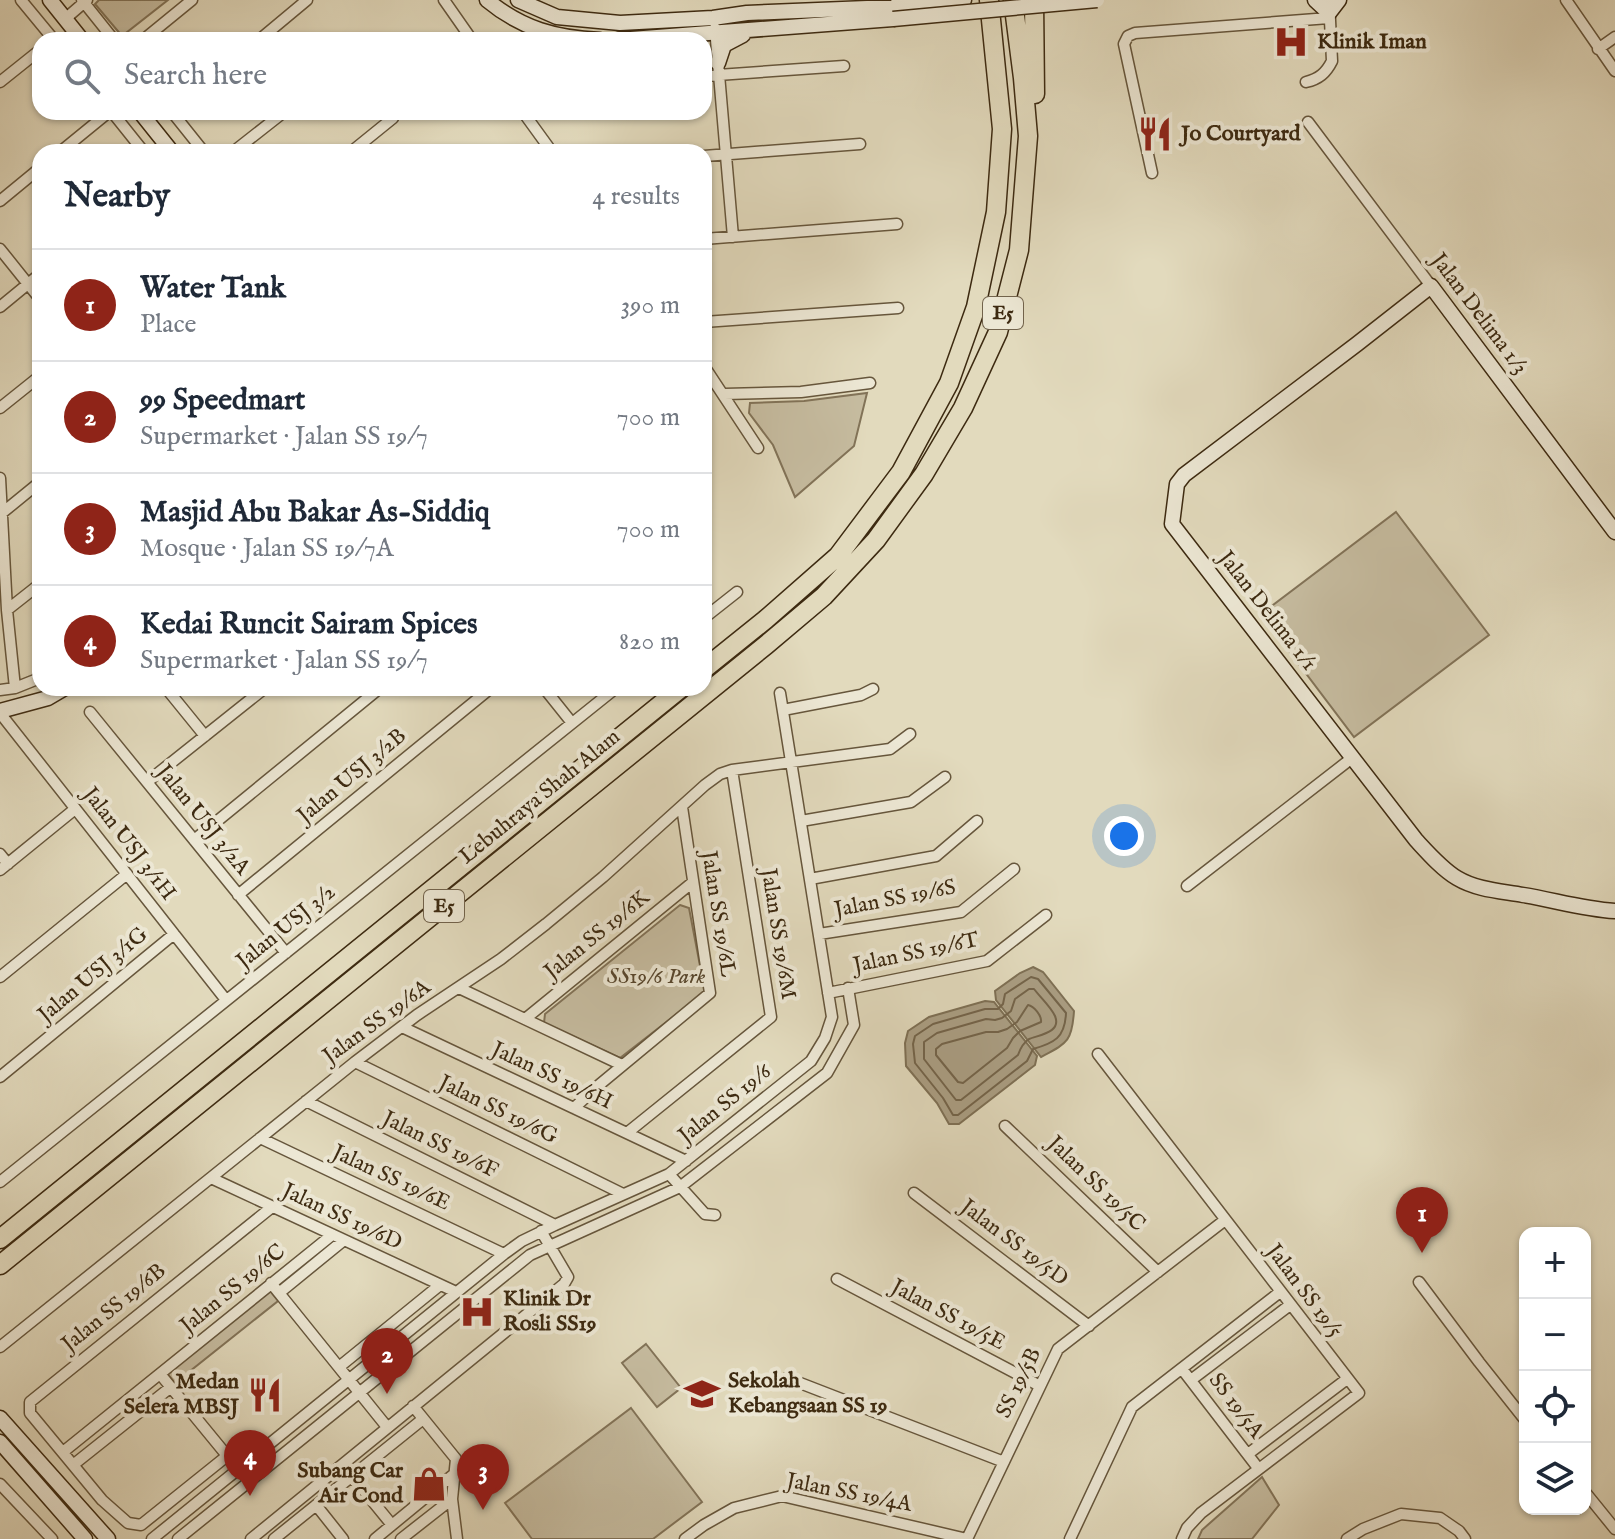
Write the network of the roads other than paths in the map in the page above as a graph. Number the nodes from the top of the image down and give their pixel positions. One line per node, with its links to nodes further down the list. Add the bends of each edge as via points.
1 (21, 0): 19 (street)
2 (50, 0): 17 (street)
3 (192, 0): 22 (street)
4 (307, 0): 23 (street)
5 (444, 0): 24 (street)
6 (487, 0): 25 (street)
7 (518, 0): 26 (street, via 557,17)
8 (964, 0): 16 (street)
9 (989, 0): 84 (highway, E5, via 1002,129 996,212 976,307 949,383 901,472 838,556)
10 (1013, 0): 45 (highway, Lebuhraya Shah Alam / E5)
11 (1034, 0): 45 (highway, via 1036,90)
12 (1097, 0): 16 (street, bridge)
13 (1566, 0): 29 (street)
14 (85, 1): 17 (street); 21 (street)
15 (1328, 5): 36 (street, via 1332,61 1316,80); 56 (street, via 1128,36 1124,44)
16 (892, 13): 18 (street); 26 (street, via 747,13)
17 (65, 19): 20 (street)
18 (750, 31): 26 (street); 32 (street, via 724,45)
19 (47, 32)
20 (76, 32)
21 (108, 32)
22 (153, 32)
23 (269, 32)
24 (466, 32)
25 (544, 32)
26 (711, 32)
27 (1615, 37): 29 (street)
28 (712, 41): 32 (street)
29 (1598, 49): 33 (street)
30 (32, 56): 35 (street)
31 (844, 66): 32 (street)
32 (719, 69): 34 (street); 54 (street)
33 (1615, 71)
34 (712, 72)
35 (0, 82)
36 (1306, 82)
37 (100, 120): 46 (street)
38 (117, 120): 47 (street)
39 (146, 120): 48 (street)
40 (178, 120): 49 (street)
41 (274, 120): 50 (street)
42 (391, 120): 51 (street)
43 (529, 120): 52 (street)
44 (1308, 122): 65 (street, Jalan Delima 1/3)
45 (1028, 136): 87 (highway, Lebuhraya Shah Alam / E5, via 1019,250 998,332 963,408 876,540 824,596)
46 (70, 144)
47 (137, 144)
48 (166, 144)
49 (198, 144)
50 (243, 144)
51 (361, 144)
52 (546, 144)
53 (860, 144): 54 (street)
54 (726, 155): 55 (street); 60 (street)
55 (712, 156)
56 (1152, 173)
57 (32, 175): 58 (street)
58 (0, 201)
59 (897, 224): 60 (street)
60 (733, 237): 61 (street)
61 (712, 238)
62 (0, 249): 64 (street)
63 (32, 281): 64 (street)
64 (28, 284): 66 (street); 67 (street)
65 (1431, 286): 79 (street, Jalan Delima 1/3); 106 (street, Jalan Delima 1/1, via 1177,484 1172,524)
66 (32, 289)
67 (0, 307)
68 (898, 308): 69 (street)
69 (712, 321)
70 (712, 377): 73 (street)
71 (32, 382): 74 (street)
72 (870, 383): 73 (street)
73 (725, 394): 75 (street)
74 (0, 408)
75 (758, 448)
76 (0, 478): 78 (street)
77 (32, 489): 78 (street)
78 (2, 513): 82 (street)
79 (1615, 532)
80 (32, 590): 82 (street)
81 (737, 592): 83 (street)
82 (7, 610): 86 (street)
83 (712, 612)
84 (712, 663)
85 (32, 681): 86 (street)
86 (15, 688): 89 (street)
87 (712, 689)
88 (873, 689): 100 (street)
89 (0, 690)
90 (780, 693): 100 (street, Jalan SS 19/6)
91 (51, 696): 101 (street)
92 (172, 696): 105 (street)
93 (254, 696): 105 (street)
94 (370, 696): 115 (street)
95 (481, 696): 123 (street, Jalan USJ 3/2B)
96 (550, 696): 103 (street)
97 (606, 696): 103 (street, Jalan USJ 3/2)
98 (671, 696): 158 (highway, Lebuhraya Shah Alam / E5)
99 (703, 696): 162 (highway, Lebuhraya Shah Alam / E5)
100 (783, 710): 107 (street, Jalan SS 19/6)
101 (0, 712): 112 (street, Jalan USJ 3/1H)
102 (90, 712): 110 (street, Jalan USJ 3/2A)
103 (572, 723): 128 (street, Jalan USJ 3/2)
104 (910, 734): 107 (street, Jalan SS 19/6A, via 890,749)
105 (205, 736): 110 (street)
106 (1352, 758): 122 (street); 124 (street, Jalan Delima 1/1, via 1416,840 1457,878 1489,890)
107 (792, 764): 108 (street, Jalan SS 19/6A); 113 (street, Jalan SS 19/6)
108 (732, 770): 111 (street, Jalan SS 19/6A); 143 (street, Jalan SS 19/6M, via 771,1017)
109 (945, 777): 113 (street, via 911,802)
110 (147, 782): 115 (street, Jalan USJ 3/2A)
111 (682, 807): 121 (street, Jalan SS 19/6L); 130 (street, Jalan SS 19/6A, via 546,924)
112 (75, 809): 117 (street); 119 (street, Jalan USJ 3/1H)
113 (801, 821): 120 (street, Jalan SS 19/6)
114 (977, 821): 120 (street, via 936,856)
115 (194, 840): 123 (street, Jalan USJ 3/2A)
116 (0, 854): 117 (street)
117 (4, 867)
118 (1014, 869): 127 (street, Jalan SS 19/6S, via 961,912)
119 (127, 874): 126 (street, Jalan USJ 3/1H); 129 (street)
120 (810, 879): 127 (street, Jalan SS 19/6)
121 (693, 882): 134 (street, Jalan SS 19/6K); 138 (street, Jalan SS 19/6L, via 710,993)
122 (1187, 886)
123 (238, 895): 128 (street, Jalan USJ 3/2A)
124 (1615, 911)
125 (1046, 915): 131 (street, Jalan SS 19/6T, via 987,961)
126 (174, 934): 133 (street, Jalan USJ 3/1H); 139 (street, Jalan USJ 3/1G)
127 (819, 934): 132 (street, Jalan SS 19/6)
128 (286, 953): 133 (street, Jalan USJ 3/2)
129 (0, 977)
130 (459, 988): 134 (street); 135 (street, Jalan SS 19/6A)
131 (848, 988): 132 (street, Jalan SS 19/6T); 149 (street, via 854,1025 827,1073)
132 (828, 993): 145 (street, Jalan SS 19/6, via 832,1017 811,1061)
133 (226, 1000): 148 (street, Jalan USJ 3/2)
134 (525, 1019): 138 (street)
135 (402, 1027): 137 (street, Jalan SS 19/6A); 141 (street, Jalan SS 19/6H)
136 (1098, 1054): 154 (street, Jalan SS 19/5)
137 (355, 1062): 140 (street, Jalan SS 19/6A); 151 (street, Jalan SS 19/6G)
138 (622, 1065): 141 (street, Jalan SS 19/6L)
139 (0, 1077)
140 (306, 1101): 144 (street, Jalan SS 19/6A); 155 (street, Jalan SS 19/6F)
141 (574, 1108): 143 (street, Jalan SS 19/6H)
142 (1005, 1126): 163 (street, Jalan SS 19/5C)
143 (627, 1133): 145 (street, Jalan SS 19/6H)
144 (260, 1138): 147 (street, Jalan SS 19/6A); 161 (street, Jalan SS 19/6E)
145 (686, 1161): 146 (street, Jalan SS 19/6)
146 (669, 1174): 149 (street); 151 (street, Jalan SS 19/6)
147 (211, 1178): 152 (street, Jalan SS 19/6D); 173 (street, Jalan SS 19/6A)
148 (0, 1182)
149 (680, 1187): 153 (street, via 705,1214); 160 (street)
150 (914, 1193): 172 (street, Jalan SS 19/5D)
151 (623, 1194): 155 (street, Jalan SS 19/6)
152 (272, 1207): 157 (street, Jalan SS 19/6D); 190 (street, Jalan SS 19/6B, via 30,1402 30,1413)
153 (715, 1215)
154 (1225, 1220): 163 (street, SS 19/5B); 169 (street, Jalan SS 19/5)
155 (555, 1225): 156 (street, Jalan SS 19/6)
156 (541, 1231): 160 (street); 161 (street, Jalan SS 19/6)
157 (332, 1235): 159 (street, Jalan SS 19/6D); 166 (street, Jalan SS 19/6C)
158 (0, 1239)
159 (344, 1240): 167 (street, Jalan SS 19/6D); 170 (street)
160 (549, 1247): 183 (street, via 530,1255); 184 (street, via 568,1277 564,1284)
161 (504, 1254): 168 (street, Jalan SS 19/6)
162 (0, 1265)
163 (1158, 1272): 172 (street, SS 19/5B)
164 (837, 1279): 181 (street, Jalan SS 19/5E)
165 (1419, 1282): 185 (street)
166 (271, 1283): 170 (street); 176 (street, Jalan SS 19/6C)
167 (440, 1285): 168 (street, Jalan SS 19/6D); 174 (street)
168 (456, 1292): 178 (street, Jalan SS 19/6)
169 (1280, 1292): 171 (street, Jalan SS 19/5); 175 (street)
170 (279, 1293): 174 (street)
171 (1290, 1305): 179 (street, Jalan SS 19/5); 180 (street)
172 (1089, 1326): 181 (street, SS 19/5B, via 1058,1349)
173 (0, 1347)
174 (339, 1367): 178 (street)
175 (1182, 1369): 180 (street, SS 19/5A); 218 (street, via 1132,1407)
176 (160, 1374): 182 (street); 190 (street, Jalan SS 19/6C)
177 (787, 1378): 193 (street)
178 (349, 1379): 183 (street); 196 (street, Jalan SS 19/6)
179 (1347, 1379): 191 (street); 195 (street, via 1359,1393)
180 (1191, 1380): 191 (street, SS 19/5A)
181 (1040, 1386): 193 (street, SS 19/5B)
182 (171, 1387): 192 (street); 194 (street)
183 (359, 1393): 188 (street); 209 (street)
184 (413, 1406): 187 (street); 188 (street)
185 (1519, 1412)
186 (0, 1418): 207 (street)
187 (423, 1419): 197 (street, via 456,1459); 198 (street)
188 (387, 1427): 210 (street)
189 (0, 1442): 206 (street)
190 (63, 1452): 194 (street)
191 (1248, 1454): 195 (street, SS 19/5A)
192 (227, 1456): 194 (street, via 141,1525 128,1523 111,1508); 196 (street)
193 (1004, 1462): 217 (street, SS 19/5B)
194 (73, 1465)
195 (1258, 1468): 219 (street, via 1201,1513)
196 (238, 1469): 208 (street, Jalan SS 19/6)
197 (454, 1474): 200 (street); 203 (street)
198 (352, 1476): 202 (street); 203 (street)
199 (0, 1484): 205 (street)
200 (452, 1499): 214 (street); 215 (street)
201 (1591, 1499): 204 (street)
202 (316, 1505): 211 (street); 212 (street)
203 (392, 1525): 213 (street)
204 (1615, 1529)
205 (52, 1539)
206 (85, 1539)
207 (108, 1539)
208 (152, 1539)
209 (178, 1539)
210 (251, 1539)
211 (274, 1539)
212 (343, 1539)
213 (375, 1539)
214 (401, 1539)
215 (457, 1539)
216 (685, 1539): 217 (street, Jalan SS 19/4A, via 734,1508 782,1496)
217 (967, 1539)
218 (1070, 1539)
219 (1182, 1539)
220 (1347, 1539): 221 (street, via 1401,1514 1440,1518)
221 (1465, 1539)

